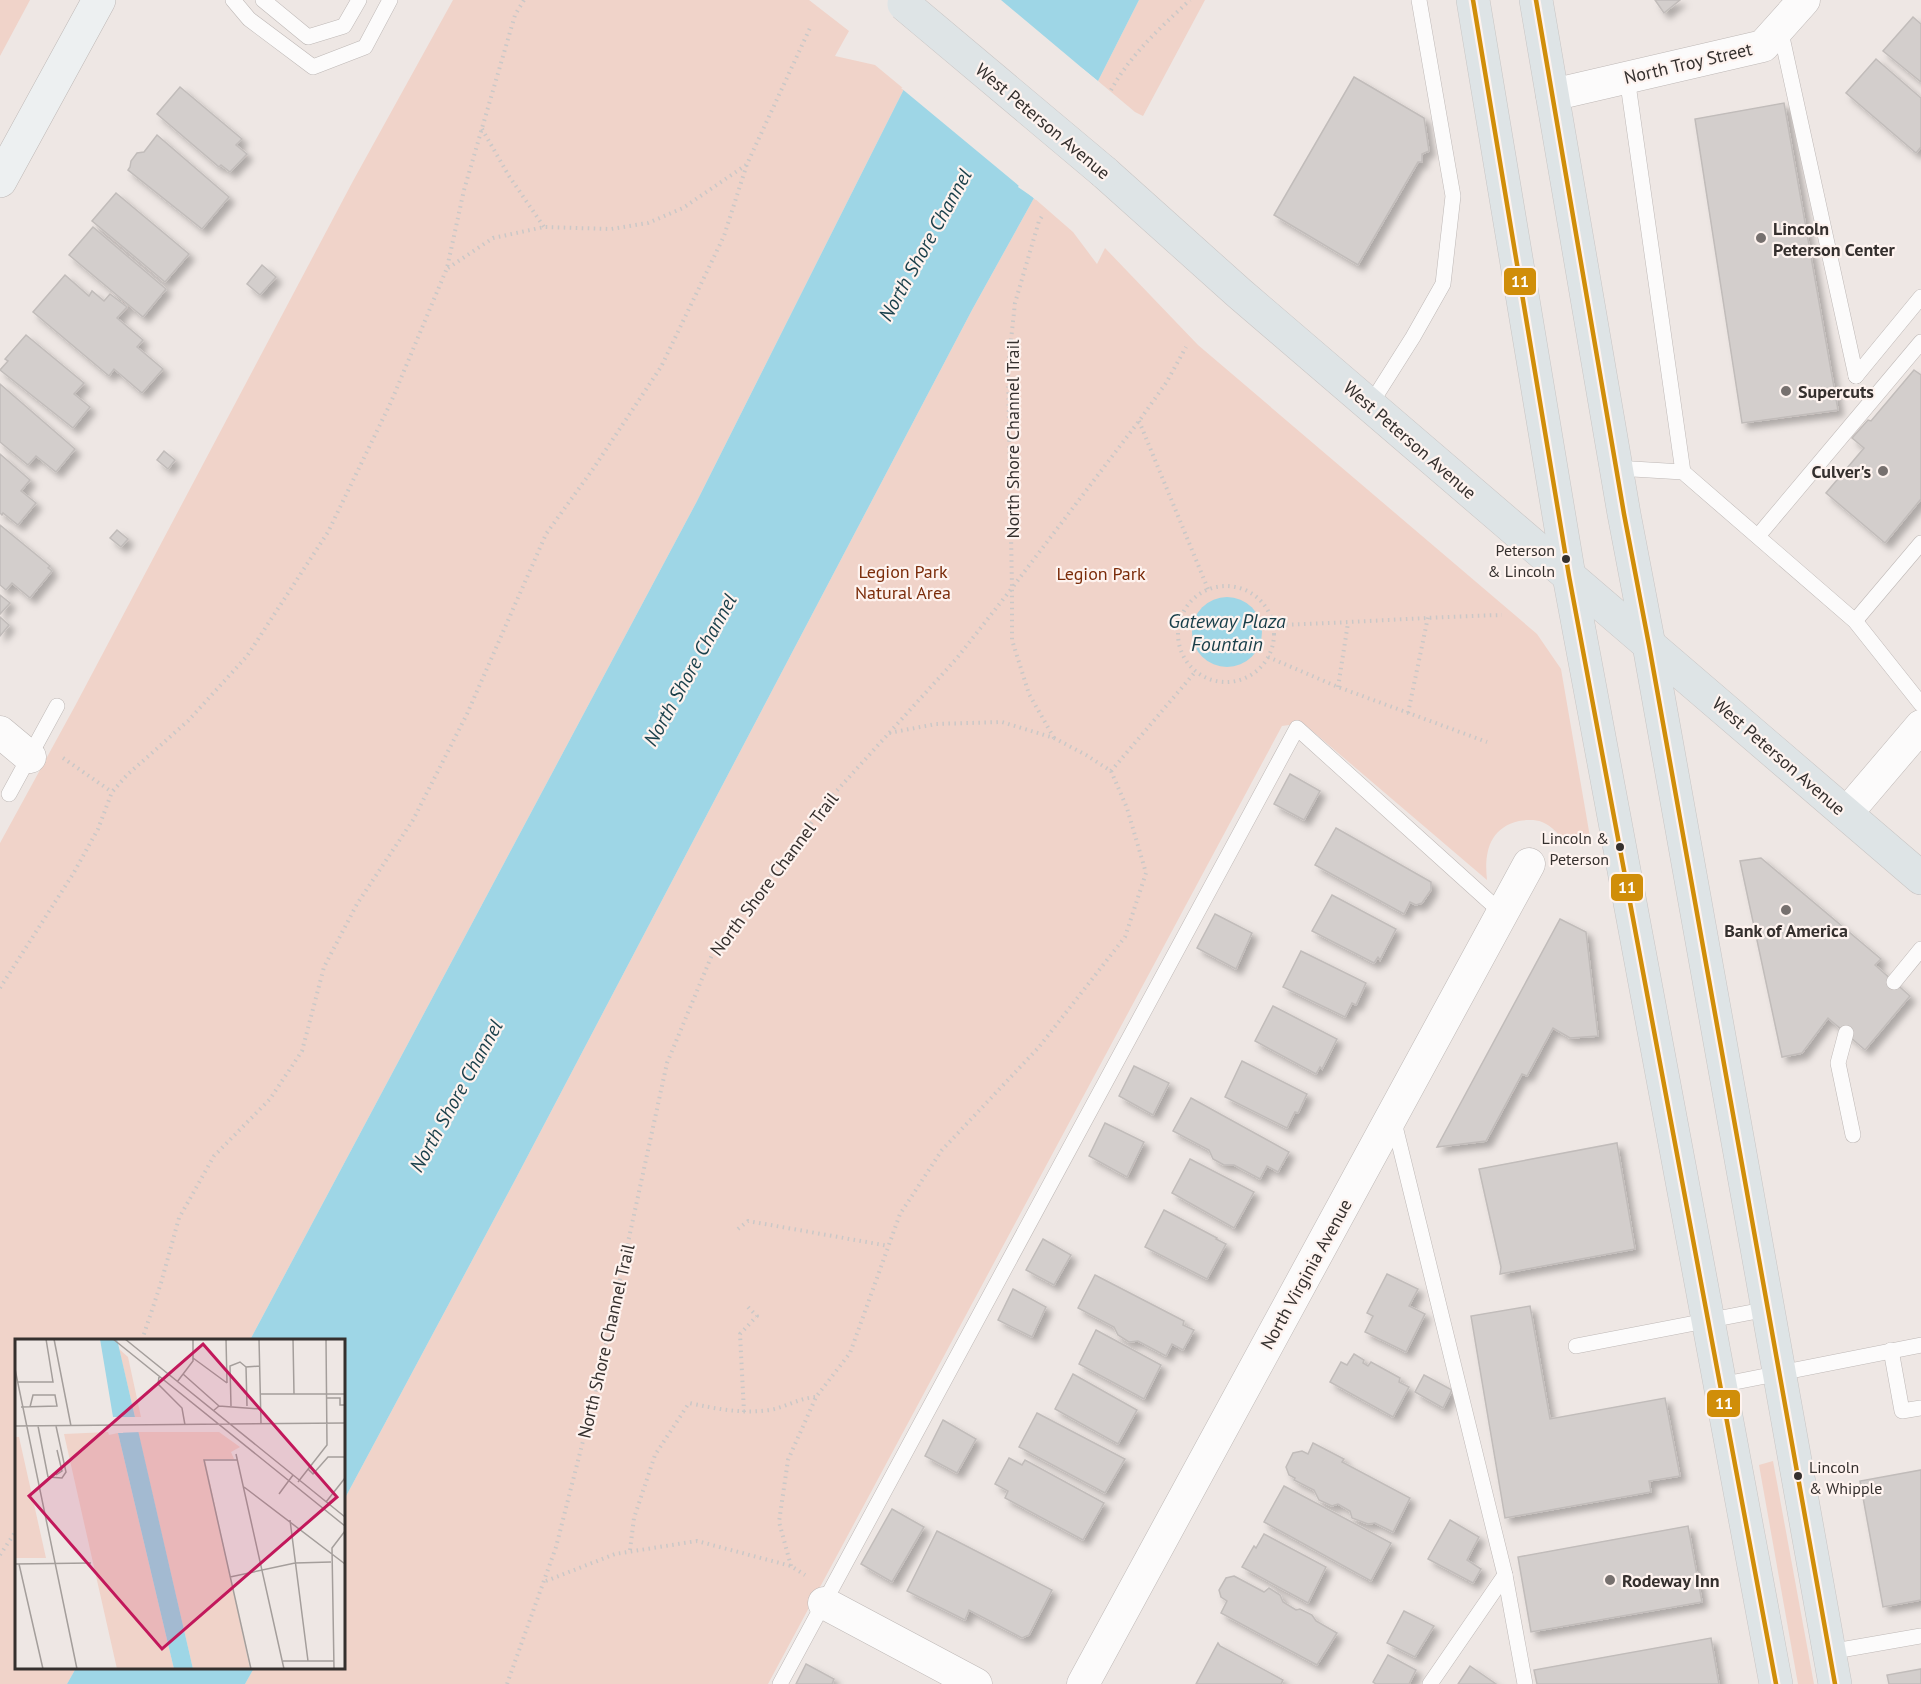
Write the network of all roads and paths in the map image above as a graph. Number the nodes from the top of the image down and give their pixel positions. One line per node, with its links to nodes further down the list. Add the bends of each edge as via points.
1 (99, 0): 20 (main road)
2 (233, 0): 5 (lane, via 249,19 313,67 365,47)
3 (263, 0): 4 (lane, via 308,38 344,26)
4 (359, 0)
5 (390, 0)
6 (524, 0): 18 (path, via 515,15)
7 (1190, 0): 16 (path, via 1144,43)
8 (1419, 0): 27 (lane, via 1453,196 1443,284)
9 (1473, 0): 33 (main road)
10 (1536, 0): 17 (main road)
11 (1804, 0): 14 (street, North Troy Street)
12 (902, 2): 27 (main road, West Peterson Avenue, bridge)
13 (810, 28): 19 (path)
14 (1780, 28): 15 (street, North Troy Street, via 1763,46); 24 (lane, via 1856,375)
15 (1627, 77): 17 (street, North Troy Street); 30 (lane)
16 (1111, 90)
17 (1552, 95): 29 (main road)
18 (481, 128): 22 (path); 23 (path)
19 (747, 164): 22 (path, via 683,208 648,223 611,229); 72 (path, via 724,236 661,367 546,534 467,714 413,819 357,904 324,968 302,1051 270,1099 214,1156 179,1218)
20 (0, 181)
21 (1044, 213): 34 (path, North Shore Channel Trail, via 1015,303 1008,368)
22 (544, 227): 23 (path, via 493,238)
23 (447, 268): 55 (path, via 391,402 328,532 247,656 188,722)
24 (1921, 297)
25 (1921, 342): 31 (lane)
26 (1186, 347): 28 (path)
27 (1370, 405): 33 (main road, West Peterson Avenue)
28 (1139, 421): 34 (path); 35 (path)
29 (1617, 468): 30 (lane); 41 (main road)
30 (1683, 472): 31 (lane)
31 (1758, 536): 38 (lane)
32 (1921, 543): 38 (lane)
33 (1569, 576): 41 (main road, West Peterson Avenue); 71 (main road)
34 (1012, 588): 50 (path, North Shore Channel Trail, via 957,658); 51 (path, via 1012,640 1029,694)
35 (1208, 589): 40 (path, via 1236,587 1250,592 1261,600); 43 (path, via 1184,611 1179,627 1185,659)
36 (1502, 615): 37 (path)
37 (1428, 617): 39 (path); 47 (path)
38 (1856, 621): 45 (lane)
39 (1348, 623): 40 (path); 44 (path)
40 (1274, 626): 42 (path, via 1274,642)
41 (1649, 645): 57 (main road, West Peterson Avenue); 70 (main road)
42 (1268, 657): 43 (path, via 1258,670 1243,679 1227,682); 44 (path)
43 (1196, 671): 54 (path)
44 (1338, 687): 47 (path)
45 (1921, 704)
46 (57, 706): 53 (lane)
47 (1408, 713): 52 (path)
48 (1921, 726): 57 (street)
49 (0, 732): 53 (street)
50 (889, 733): 51 (path, via 936,724 1002,722); 86 (path, North Shore Channel Trail, via 832,796 714,950 667,1063 595,1394)
51 (1054, 738): 54 (path)
52 (1487, 742)
53 (30, 757): 55 (path, via 51,749); 56 (lane)
54 (1111, 771): 68 (path, via 1127,808 1146,873 1125,937 1039,1047 942,1150 900,1214)
55 (112, 792): 63 (path, via 98,829 73,874)
56 (9, 794)
57 (1846, 814): 59 (main road, West Peterson Avenue)
58 (1529, 864): 60 (street, North Virginia Avenue)
59 (1921, 878)
60 (1502, 913): 65 (street, North Virginia Avenue); 87 (lane, via 1297,728)
61 (1921, 949): 62 (lane)
62 (1894, 982)
63 (0, 988)
64 (1846, 1033): 66 (lane, via 1838,1063)
65 (1393, 1115): 85 (lane); 93 (street, North Virginia Avenue)
66 (1853, 1135)
67 (738, 1229): 68 (path, via 747,1221)
68 (889, 1246): 78 (path, via 850,1353)
69 (748, 1306): 80 (path, via 757,1316 740,1334)
70 (1768, 1309): 71 (lane); 76 (main road)
71 (1708, 1320): 74 (lane); 77 (main road)
72 (143, 1339)
73 (1921, 1345): 75 (lane)
74 (1576, 1346)
75 (1891, 1350): 76 (lane); 79 (lane, via 1902,1411)
76 (1780, 1373): 77 (lane); 89 (main road)
77 (1720, 1385): 96 (main road)
78 (816, 1397): 80 (path, via 772,1410); 84 (path, via 788,1460 780,1512)
79 (1921, 1408)
80 (744, 1412): 82 (path, via 689,1403 655,1455 634,1518)
81 (15, 1532): 83 (path)
82 (630, 1550): 84 (path, via 697,1541); 86 (path)
83 (0, 1555)
84 (791, 1566): 87 (path)
85 (1504, 1575): 94 (lane); 95 (lane)
86 (545, 1581): 90 (path, North Shore Channel Trail)
87 (827, 1597): 91 (lane); 92 (street)
88 (1921, 1636): 89 (lane)
89 (1829, 1652): 97 (main road)
90 (507, 1684)
91 (780, 1684)
92 (976, 1684)
93 (1083, 1684)
94 (1430, 1684)
95 (1525, 1684)
96 (1776, 1684)
97 (1835, 1684)

